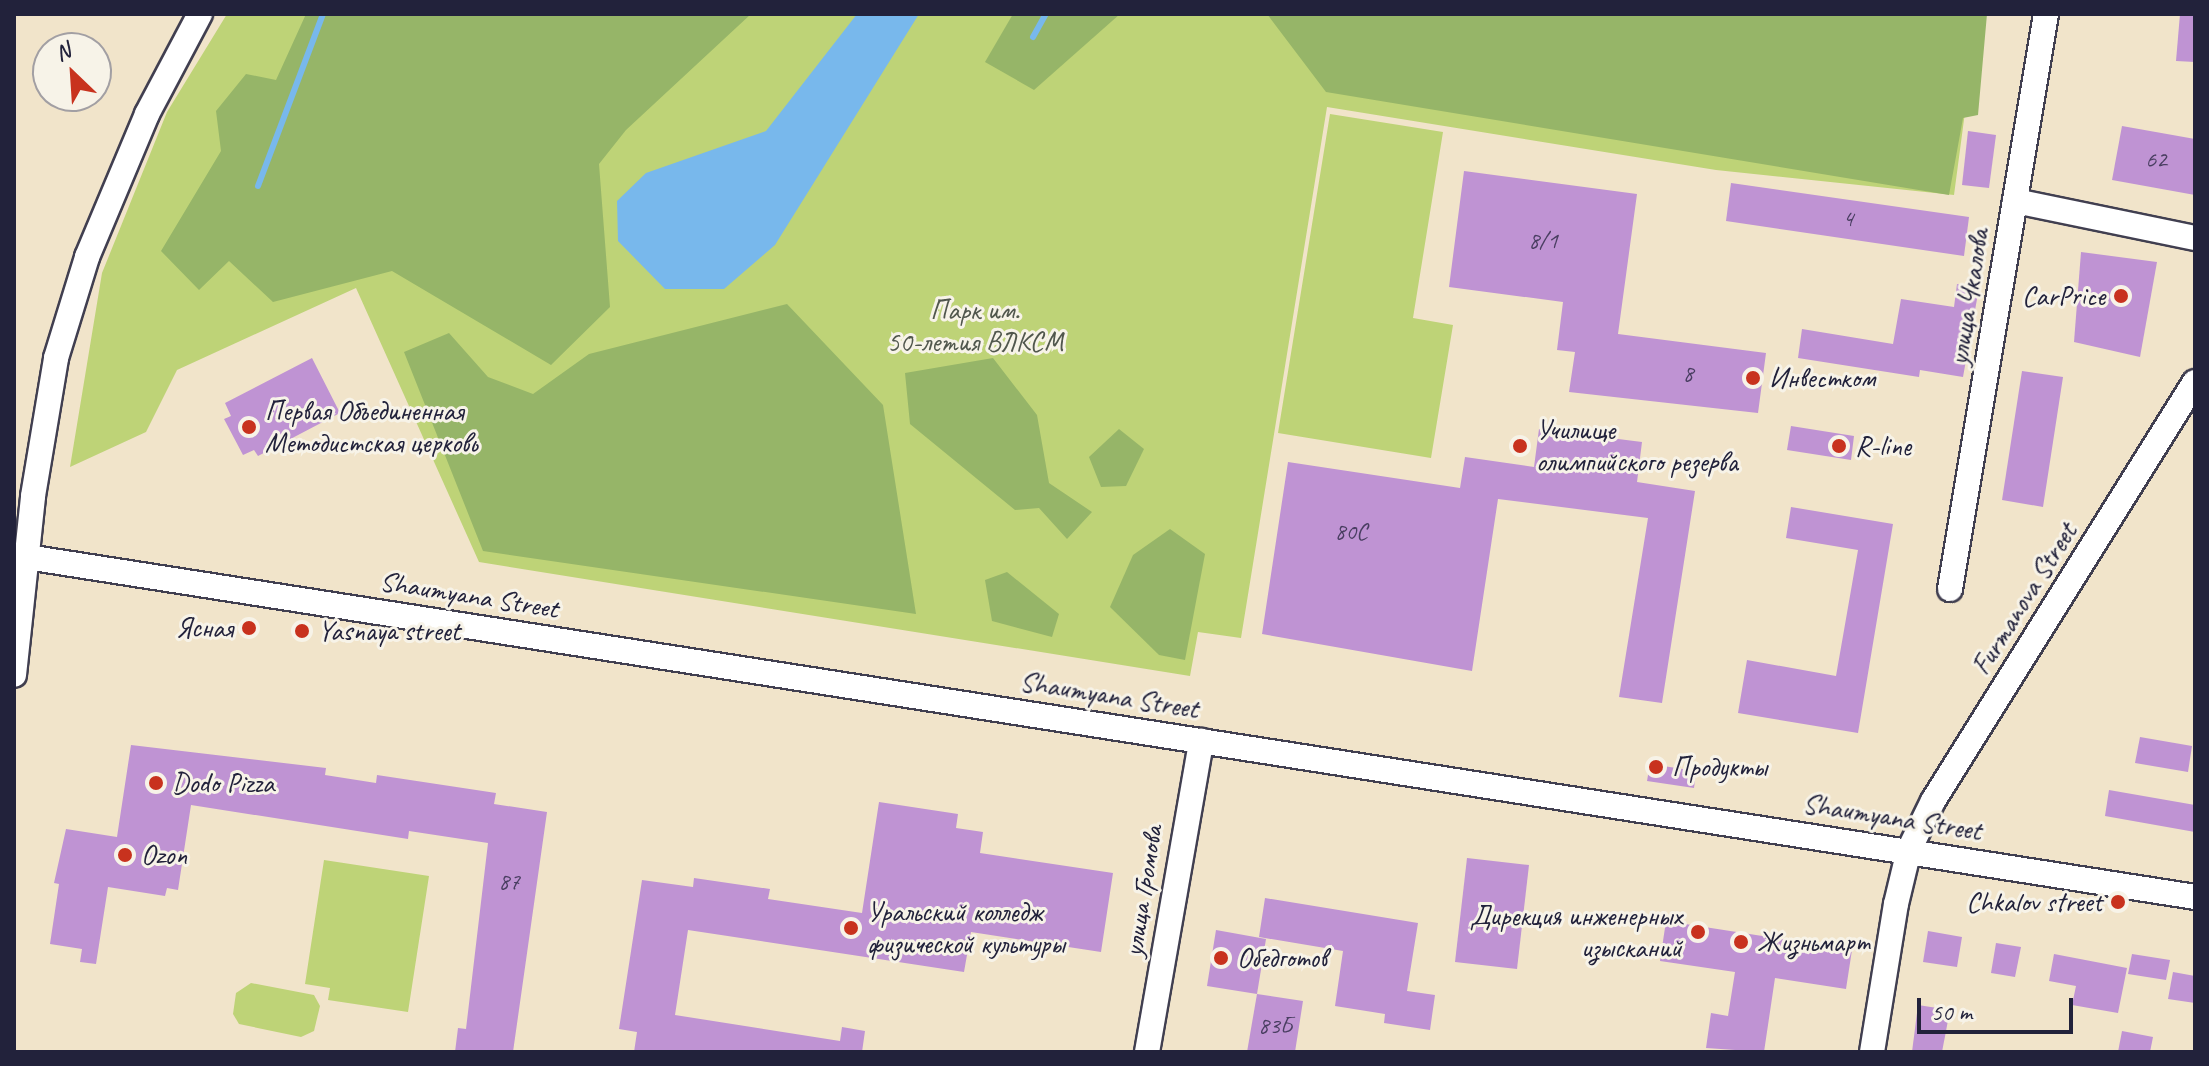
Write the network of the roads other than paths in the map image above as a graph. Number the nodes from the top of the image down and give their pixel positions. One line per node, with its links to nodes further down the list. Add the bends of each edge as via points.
1 (200, 14): 6 (street, via 147,114 87,257 56,358)
2 (2046, 14): 3 (street, улица Чкалова)
3 (2015, 201): 4 (street); 7 (street, улица Чкалова)
4 (2195, 238)
5 (2195, 382): 10 (street, Furmanova Street, via 1933,801)
6 (21, 556): 8 (street); 9 (street, Shaumyana Street)
7 (1950, 589)
8 (14, 675)
9 (1201, 741): 10 (street, Shaumyana Street); 12 (street, улица Громова)
10 (1909, 850): 11 (street, Shaumyana Street); 13 (street)
11 (2195, 897)
12 (1147, 1052)
13 (1872, 1052)

